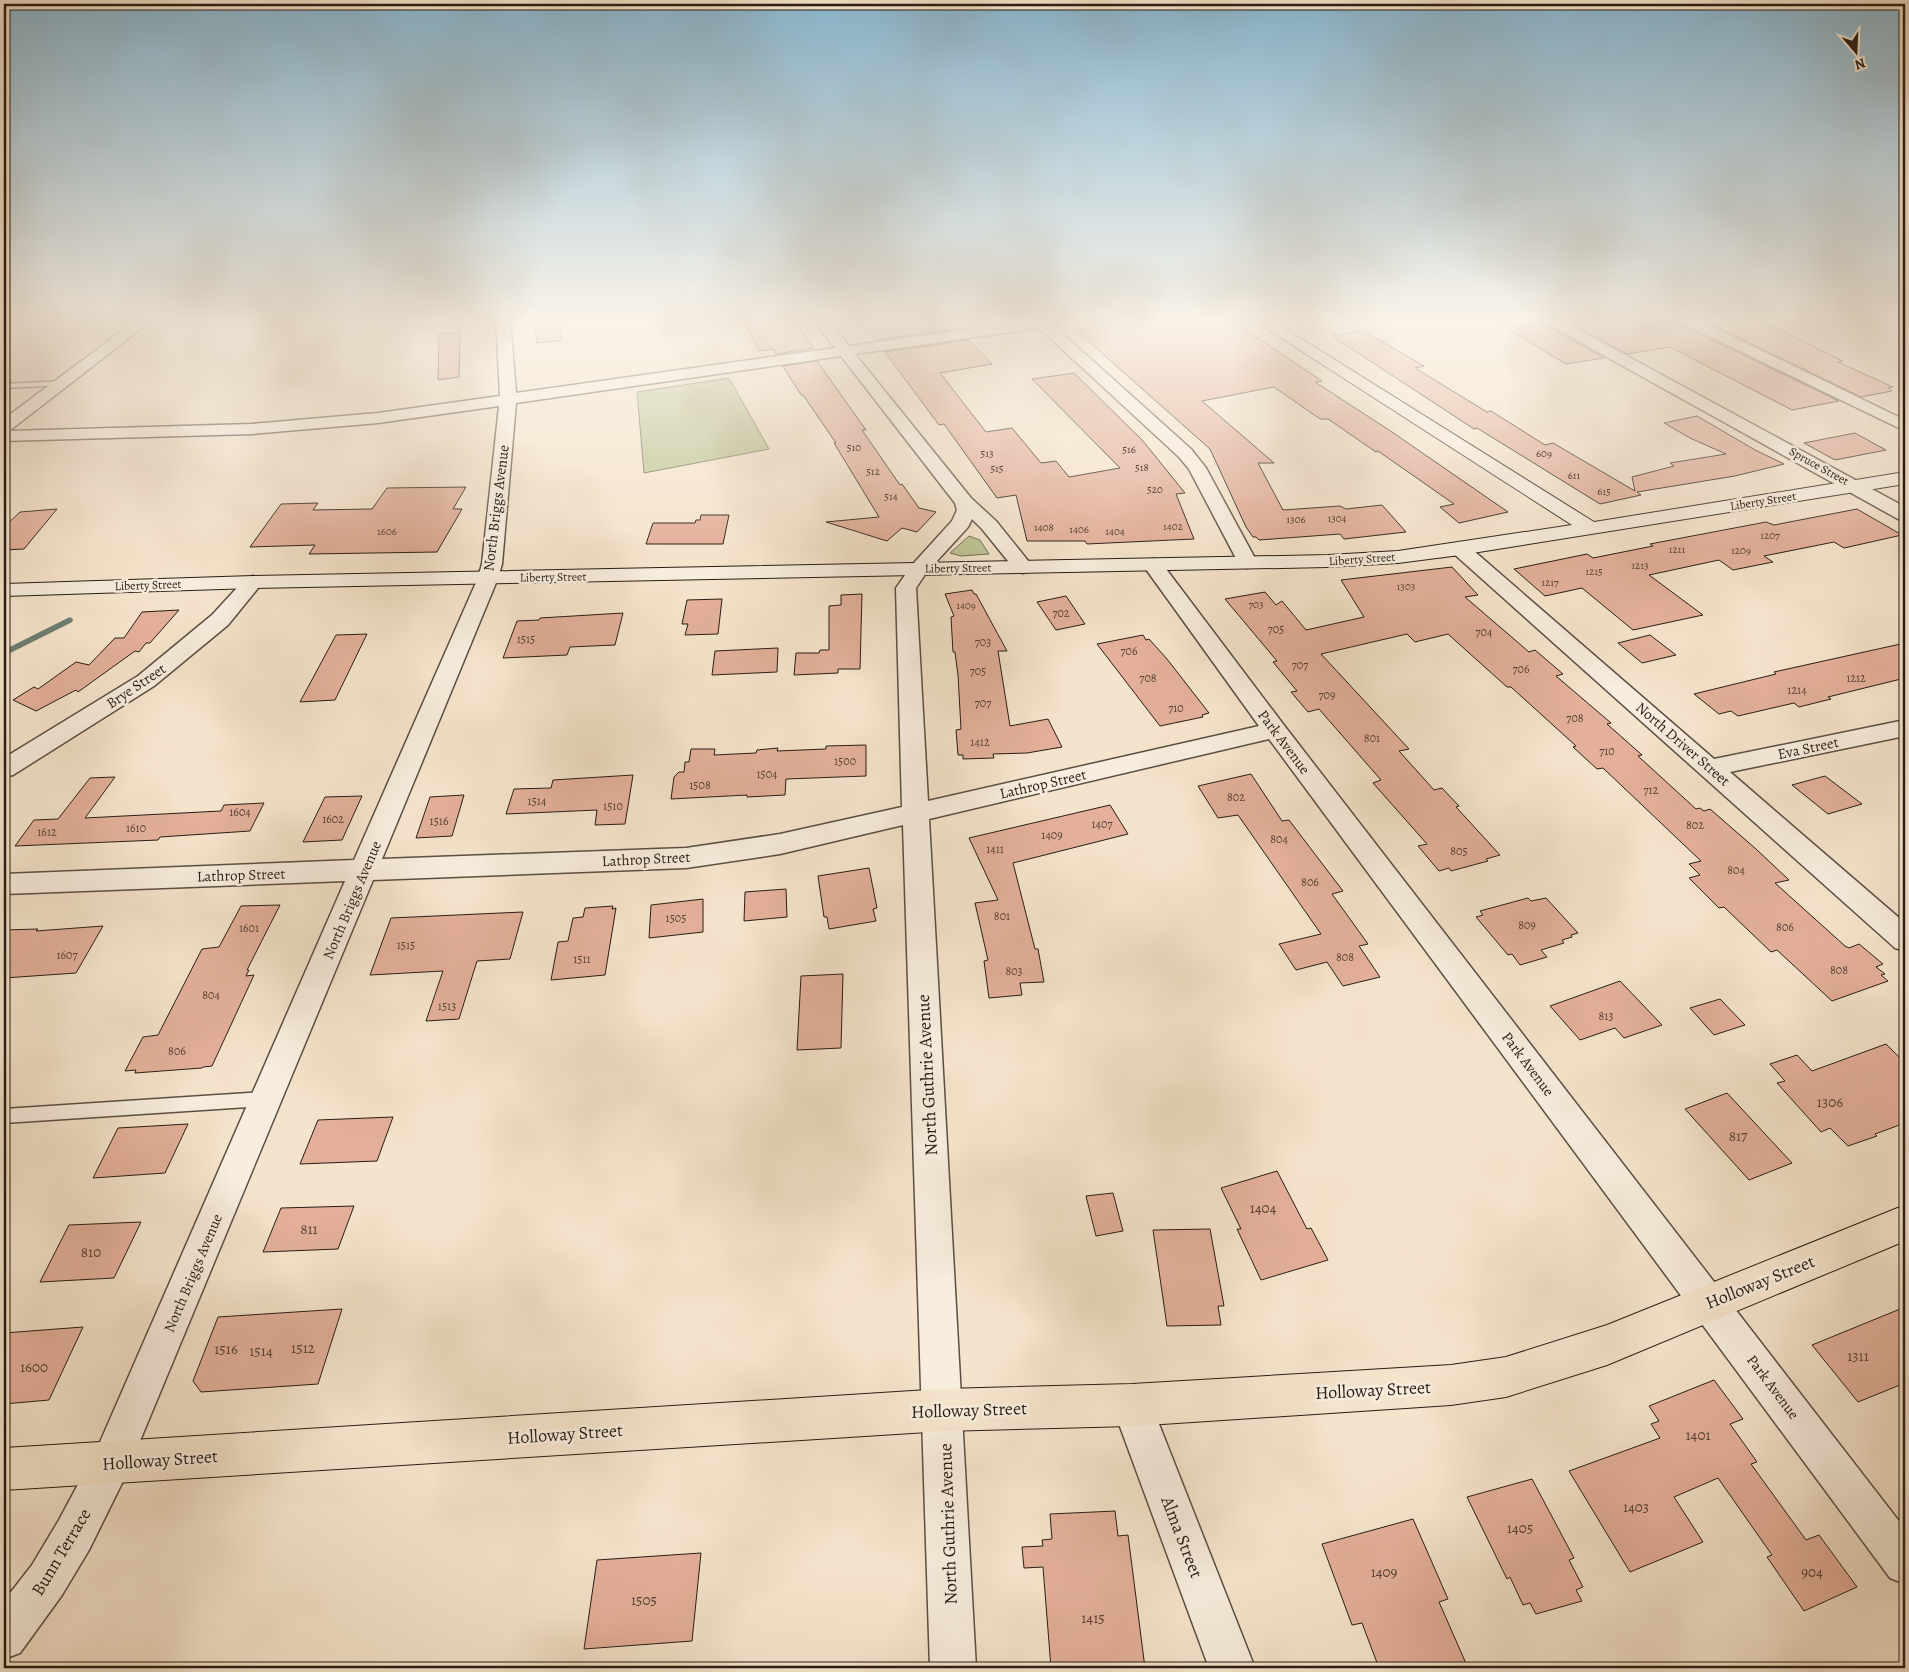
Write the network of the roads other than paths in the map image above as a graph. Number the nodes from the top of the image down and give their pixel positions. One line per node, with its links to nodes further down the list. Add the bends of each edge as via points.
1 (46, 396): 11 (street)
2 (508, 396): 9 (street, North Briggs Avenue)
3 (535, 396): 9 (street)
4 (881, 396): 14 (street)
5 (1122, 396): 18 (street, via 1185,453)
6 (1382, 396): 16 (street)
7 (1691, 396): 13 (street, Spruce Street)
8 (1844, 396): 10 (street)
9 (508, 400): 11 (street, via 378,418 281,427 197,431); 22 (street, North Briggs Avenue)
10 (1905, 426)
11 (4, 429)
12 (1905, 478): 13 (street, Liberty Street)
13 (1856, 486): 15 (street, Spruce Street); 16 (street, Liberty Street)
14 (964, 502): 20 (street, via 989,525); 21 (street, North Guthrie Avenue, via 966,510 962,523)
15 (1905, 515)
16 (1589, 527): 17 (street, Liberty Street)
17 (1460, 549): 18 (street, Liberty Street, via 1337,561); 27 (street, North Driver Street)
18 (1247, 562): 19 (street, Liberty Street)
19 (1154, 564): 20 (street, Liberty Street); 26 (street, Park Avenue)
20 (1023, 567): 21 (street, Liberty Street)
21 (919, 569): 22 (street, Liberty Street); 29 (street, North Guthrie Avenue, via 906,588)
22 (488, 578): 23 (street, Liberty Street); 30 (street, North Briggs Avenue)
23 (253, 582): 24 (street, Liberty Street); 28 (street, Brye Street, via 220,620 146,682)
24 (4, 590)
25 (1905, 728): 27 (street, Eva Street)
26 (1275, 730): 29 (street, Lathrop Street); 36 (street, Park Avenue)
27 (1710, 768): 32 (street, North Driver Street)
28 (4, 769)
29 (915, 813): 30 (street, Lathrop Street, via 780,844 686,858); 38 (street, North Guthrie Avenue)
30 (364, 871): 31 (street, Lathrop Street); 33 (street, North Briggs Avenue)
31 (4, 884)
32 (1905, 940)
33 (267, 1099): 34 (lane); 39 (street, North Briggs Avenue)
34 (4, 1116)
35 (1905, 1222): 36 (main road, Holloway Street)
36 (1709, 1302): 37 (main road, Holloway Street, via 1607,1345 1506,1376 1451,1386); 41 (street, Park Avenue)
37 (1132, 1405): 38 (main road, Holloway Street); 44 (street, Alma Street)
38 (944, 1410): 39 (main road, Holloway Street); 43 (street, North Guthrie Avenue)
39 (111, 1463): 40 (main road, Holloway Street); 42 (street, Bunn Terrace, via 74,1535)
40 (4, 1469)
41 (1905, 1563)
42 (4, 1637)
43 (953, 1668)
44 (1232, 1668)

